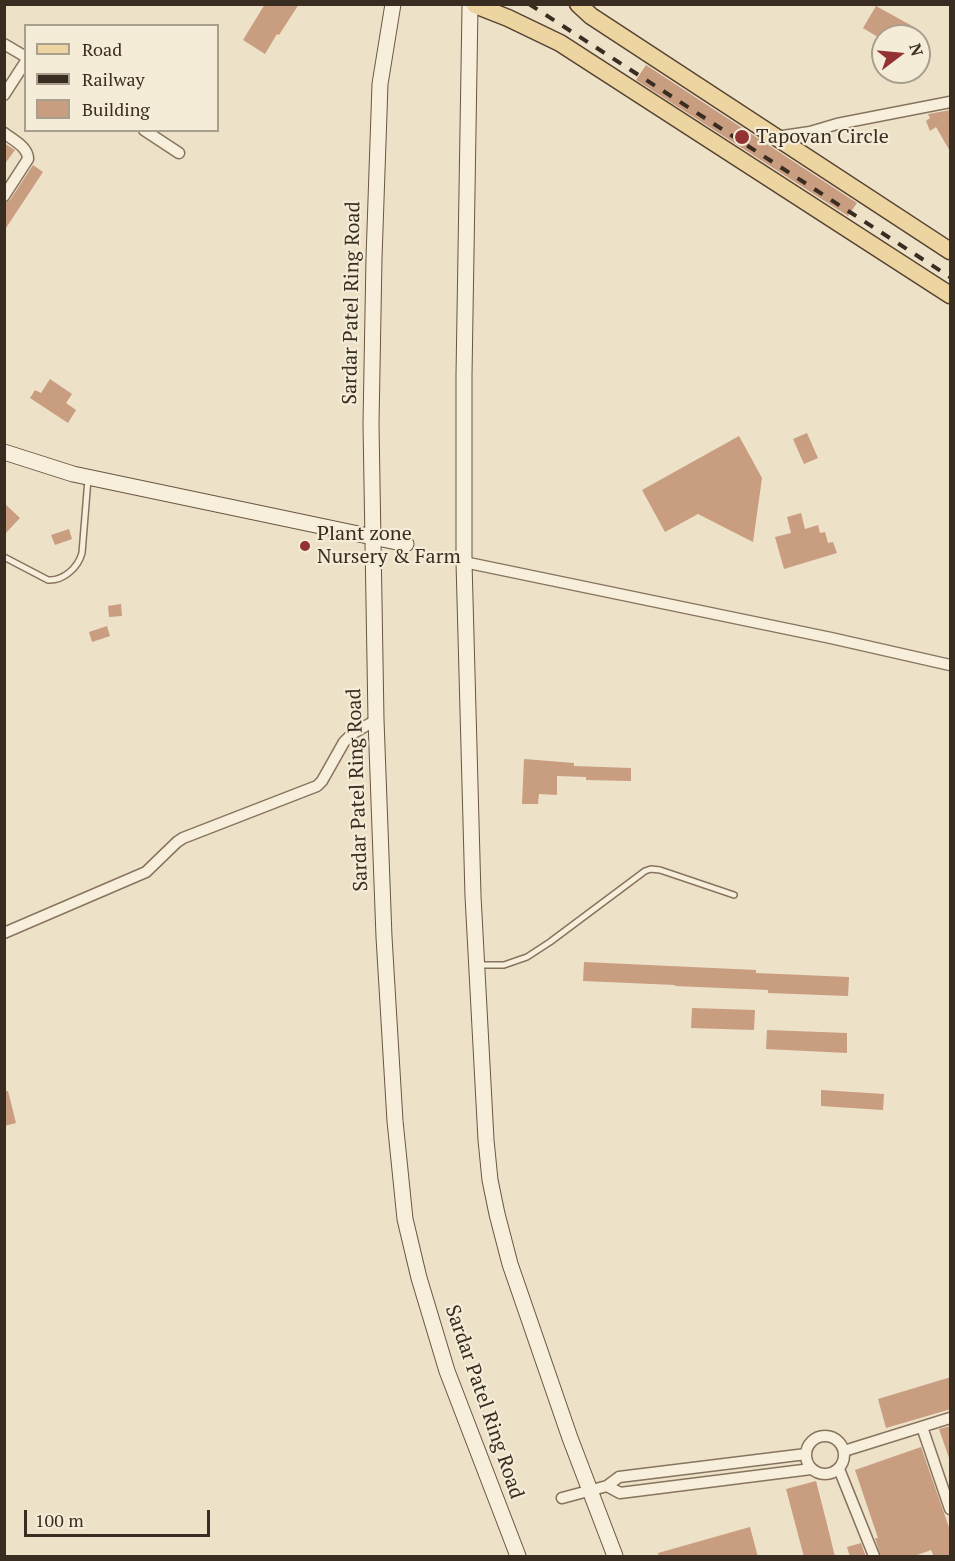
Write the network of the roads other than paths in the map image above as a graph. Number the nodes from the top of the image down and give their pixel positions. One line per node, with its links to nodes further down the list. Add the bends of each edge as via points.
1 (393, 4): 18 (street, Sardar Patel Ring Road, via 380,84 371,412)
2 (578, 4): 11 (main road)
3 (472, 6): 15 (main road, via 560,43); 21 (street)
4 (4, 44): 5 (street)
5 (24, 58)
6 (24, 62): 7 (street)
7 (4, 95)
8 (951, 102): 11 (street)
9 (147, 132): 12 (street)
10 (4, 133): 13 (street, via 29,156)
11 (776, 138): 14 (main road)
12 (179, 153)
13 (4, 196)
14 (951, 251)
15 (951, 295)
16 (4, 452): 17 (street)
17 (88, 477): 18 (street); 20 (lane, via 78,564 61,579 52,581)
18 (372, 536): 19 (street); 23 (street, Sardar Patel Ring Road)
19 (406, 544)
20 (4, 557)
21 (464, 562): 22 (street); 26 (street)
22 (951, 665)
23 (376, 720): 25 (street, via 344,742 317,786 183,838 146,872); 37 (street, Sardar Patel Ring Road, via 384,937 405,1219 447,1371)
24 (734, 895): 26 (lane, via 651,869 527,957 504,964)
25 (4, 933)
26 (477, 965): 34 (street, via 486,1140 497,1214 510,1264)
27 (951, 1418): 28 (street)
28 (922, 1427): 29 (street); 36 (street)
29 (844, 1451): 30 (street, via 837,1440 825,1436 813,1440); 32 (street)
30 (806, 1454): 31 (street); 33 (street, via 619,1477)
31 (811, 1468): 32 (street, via 822,1474); 33 (street, via 620,1493)
32 (839, 1469): 39 (street)
33 (607, 1486): 34 (street)
34 (589, 1490): 35 (street); 38 (street)
35 (562, 1498)
36 (951, 1509)
37 (518, 1557)
38 (615, 1557)
39 (874, 1557)

